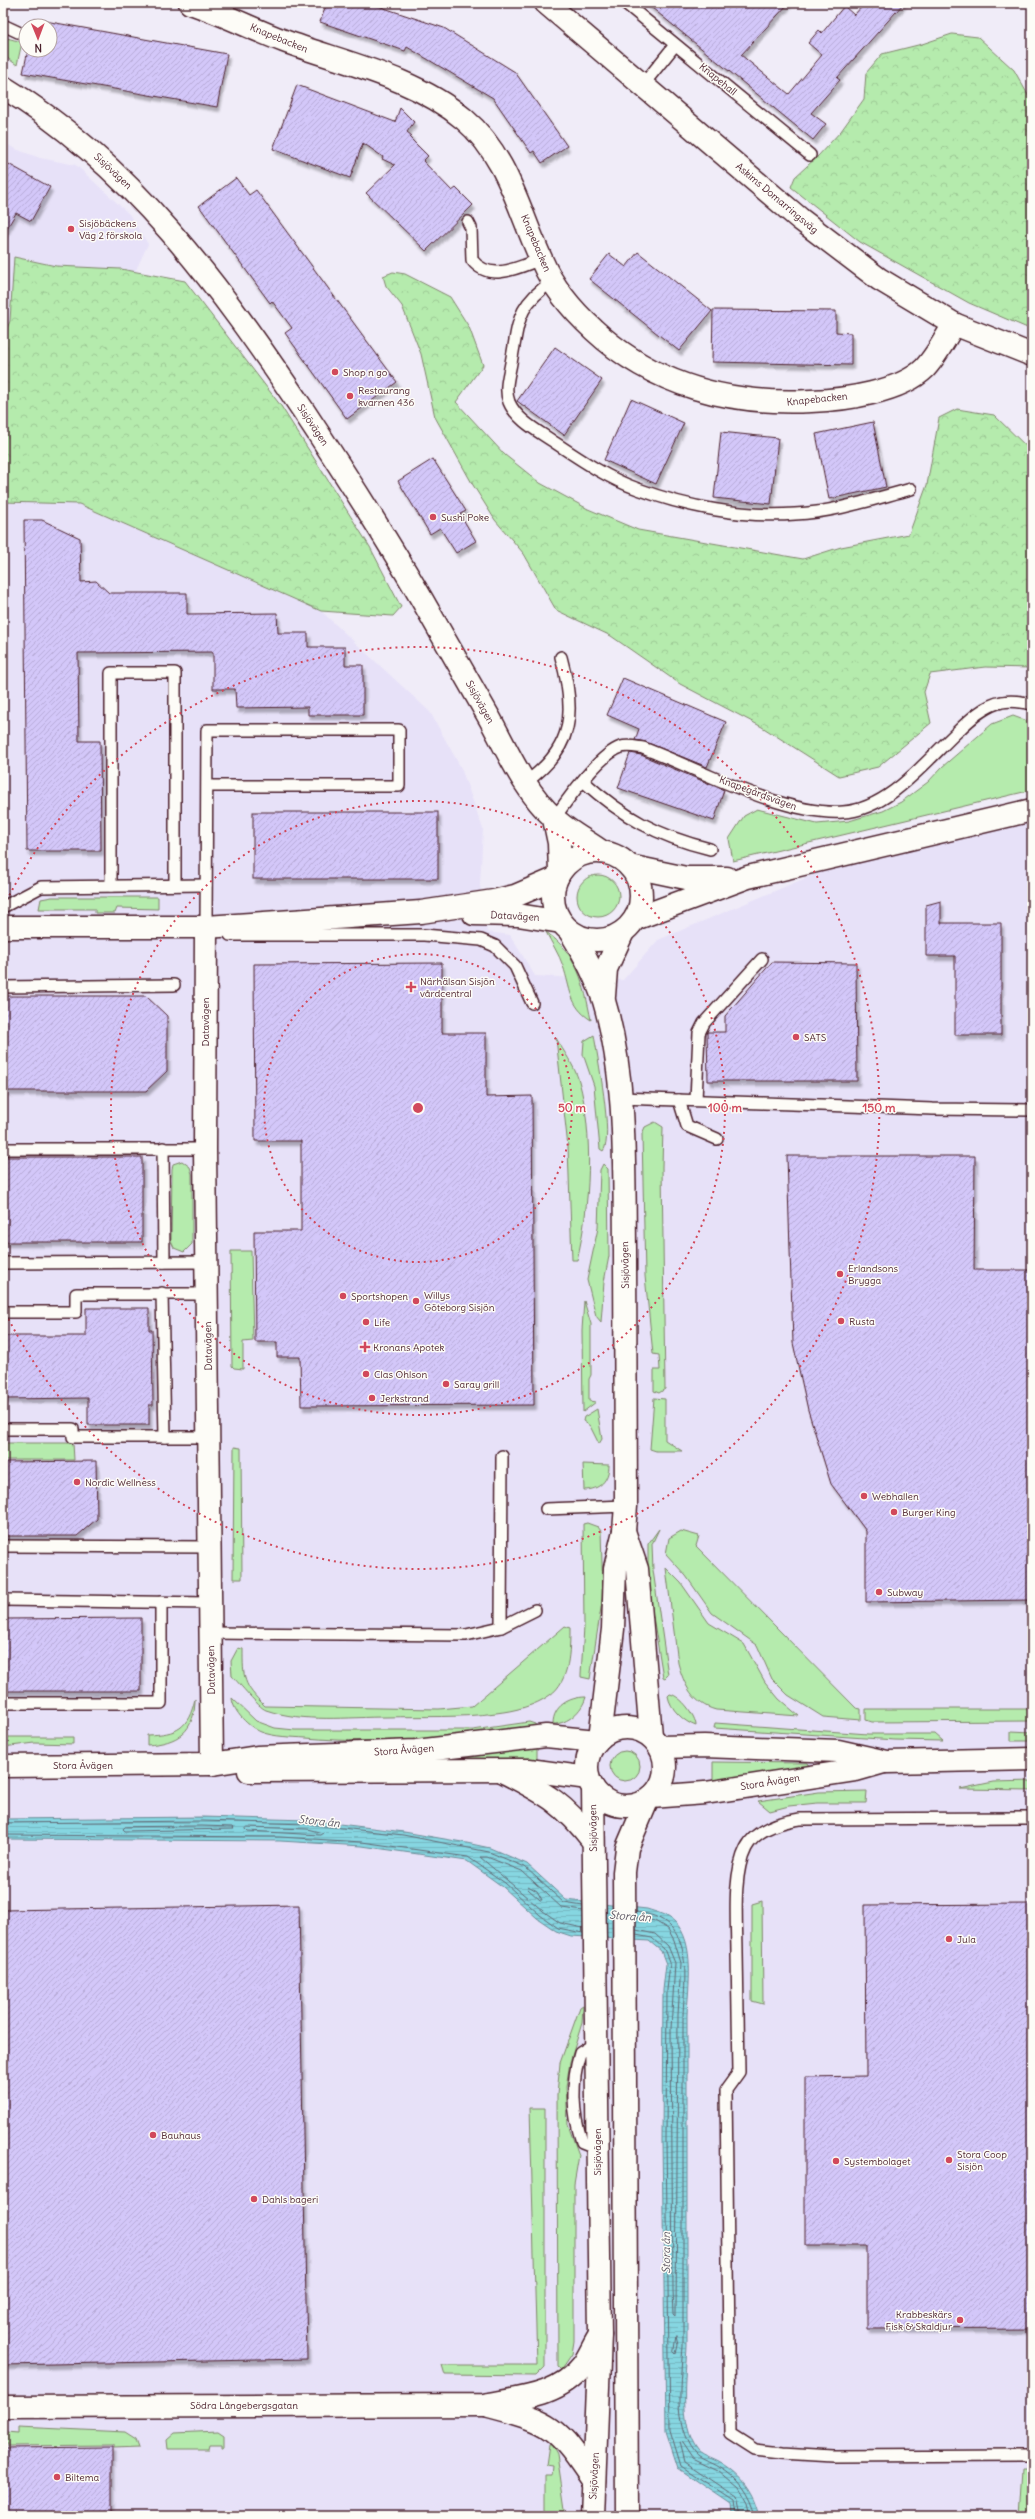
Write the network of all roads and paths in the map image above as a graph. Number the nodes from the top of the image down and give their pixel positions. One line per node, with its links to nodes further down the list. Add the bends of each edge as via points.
1 (190, 3): 11 (street, Knapebacken, via 219,12 281,40 408,85 466,120 489,147 514,188)
2 (546, 3): 7 (street, Askims Domarringsväg)
3 (625, 3): 6 (lane, Knapehall)
4 (3, 25): 5 (lane)
5 (18, 32)
6 (675, 45): 7 (lane); 9 (lane, Knapehall)
7 (642, 86): 13 (street, Askims Domarringsväg, via 800,219 879,279)
8 (3, 87): 18 (street, Sisjövägen, via 76,138 128,184 238,316 358,494 416,589)
9 (810, 155)
10 (468, 222): 11 (lane, via 471,228 472,260 481,269 507,271)
11 (541, 259): 12 (street, Knapebacken)
12 (553, 281): 13 (street, Knapebacken, via 580,317 613,348 650,371 690,388 738,399 778,403 819,401 892,387 925,368); 15 (lane, via 531,297 521,313 508,395 515,411 529,425 600,470 638,489 685,503 740,513 795,514 817,511)
13 (954, 324): 14 (street, Askims Domarringsväg)
14 (1032, 355)
15 (911, 489)
16 (561, 657): 18 (lane, via 568,694 565,738 552,760)
17 (1032, 704): 19 (lane, Knapegårdsvägen, via 1014,701 1000,702 988,707 968,721 888,797 867,807 844,812 811,811 784,804 643,748 620,748 602,760)
18 (526, 782): 22 (street, Sisjövägen)
19 (583, 782): 22 (lane, Knapegårdsvägen); 23 (lane, via 613,808 656,832 681,842)
20 (207, 786): 20 (lane, via 207,730 399,730 399,786); 29 (lane)
21 (1032, 810): 27 (street)
22 (554, 819): 24 (street, Sisjövägen); 26 (street, Sisjövägen, via 559,843)
23 (710, 849)
24 (602, 852): 25 (street, Sisjövägen, via 617,856); 26 (street, Sisjövägen, via 582,854 569,861)
25 (630, 866): 27 (street, via 686,878); 33 (street, Sisjövägen, via 641,887 641,904)
26 (558, 875): 32 (street, Datavägen, via 515,896); 36 (street, Sisjövägen, via 553,897 555,911)
27 (748, 877): 33 (street)
28 (175, 885): 29 (lane); 30 (lane); 30 (lane, via 175,673 111,673)
29 (206, 885): 35 (lane)
30 (111, 886): 31 (lane, via 41,887)
31 (3, 907)
32 (421, 912): 35 (street, Datavägen); 36 (street, Datavägen, via 518,915)
33 (629, 926): 36 (street, via 609,939 594,941); 40 (street, Sisjövägen, via 606,969)
34 (3, 927): 35 (street, Datavägen)
35 (206, 927): 41 (lane, via 232,935 424,935 481,940 495,946 514,966); 49 (street, Datavägen)
36 (566, 928): 40 (street, Sisjövägen, via 593,973)
37 (762, 959): 44 (lane, via 704,1023 699,1033)
38 (174, 985): 39 (lane)
39 (3, 986)
40 (604, 1001): 42 (street, Sisjövägen, via 615,1054)
41 (532, 1003)
42 (620, 1098): 43 (lane); 60 (street, Sisjövägen, via 625,1202)
43 (679, 1100): 44 (lane); 46 (lane, via 687,1126)
44 (696, 1100): 45 (lane)
45 (1032, 1110)
46 (717, 1139)
47 (163, 1148): 48 (lane); 49 (lane); 50 (lane)
48 (3, 1149)
49 (205, 1149): 51 (street, Datavägen)
50 (164, 1262): 51 (lane); 52 (lane)
51 (206, 1262): 54 (street, Datavägen)
52 (3, 1263)
53 (162, 1294): 54 (lane); 55 (lane, via 76,1294 76,1312); 57 (lane)
54 (207, 1294): 58 (street, Datavägen)
55 (3, 1312)
56 (3, 1429): 57 (lane, via 73,1429 73,1437)
57 (165, 1437): 58 (lane)
58 (208, 1437): 64 (street, Datavägen)
59 (502, 1456): 69 (lane)
60 (626, 1506): 61 (lane); 62 (street, Sisjövägen)
61 (546, 1509)
62 (624, 1531): 72 (street, Sisjövägen, via 615,1568 613,1629); 73 (street, Sisjövägen, via 637,1570)
63 (3, 1546): 64 (lane)
64 (209, 1547): 67 (street, Datavägen)
65 (3, 1600): 66 (lane)
66 (161, 1602): 67 (lane); 71 (lane, via 161,1703)
67 (209, 1603): 70 (street, Datavägen)
68 (535, 1610): 69 (lane)
69 (501, 1627): 70 (lane, via 466,1635)
70 (211, 1633): 76 (street, Datavägen)
71 (3, 1703)
72 (598, 1740): 73 (street, Stora Åvägen, via 607,1732 634,1728); 76 (street, Stora Åvägen, via 546,1736 416,1751 257,1757); 79 (street, via 587,1762)
73 (656, 1742): 75 (street, Stora Åvägen, via 832,1751); 80 (street, via 664,1756 665,1774 660,1787)
74 (1032, 1759): 75 (street, Stora Åvägen)
75 (887, 1762): 80 (street, Stora Åvägen, via 856,1770)
76 (212, 1764): 77 (street, Stora Åvägen); 78 (street, Stora Åvägen, via 254,1772)
77 (3, 1766)
78 (501, 1770): 79 (street, Stora Åvägen, via 530,1770); 82 (street, Stora Åvägen, via 556,1800 574,1816)
79 (590, 1783): 80 (street, Stora Åvägen, via 605,1800 621,1806 630,1806); 82 (street, Sisjövägen)
80 (649, 1799): 89 (street, via 627,1848 623,1904)
81 (1032, 1818): 86 (lane, via 800,1820 782,1822 757,1835 746,1848 740,1866 737,1921 739,2072 726,2090 730,2434 755,2450 782,2453 832,2456)
82 (593, 1840): 83 (street, Sisjövägen)
83 (600, 2335): 84 (street, Södra Långebergsgatan, via 582,2365 559,2386 538,2394); 87 (street, Sisjövägen)
84 (484, 2405): 85 (street, Södra Långebergsgatan); 87 (street, Södra Långebergsgatan, via 537,2419 552,2427 573,2450)
85 (3, 2407)
86 (1032, 2455)
87 (594, 2481): 88 (street, Sisjövägen)
88 (593, 2516)
89 (627, 2516)

